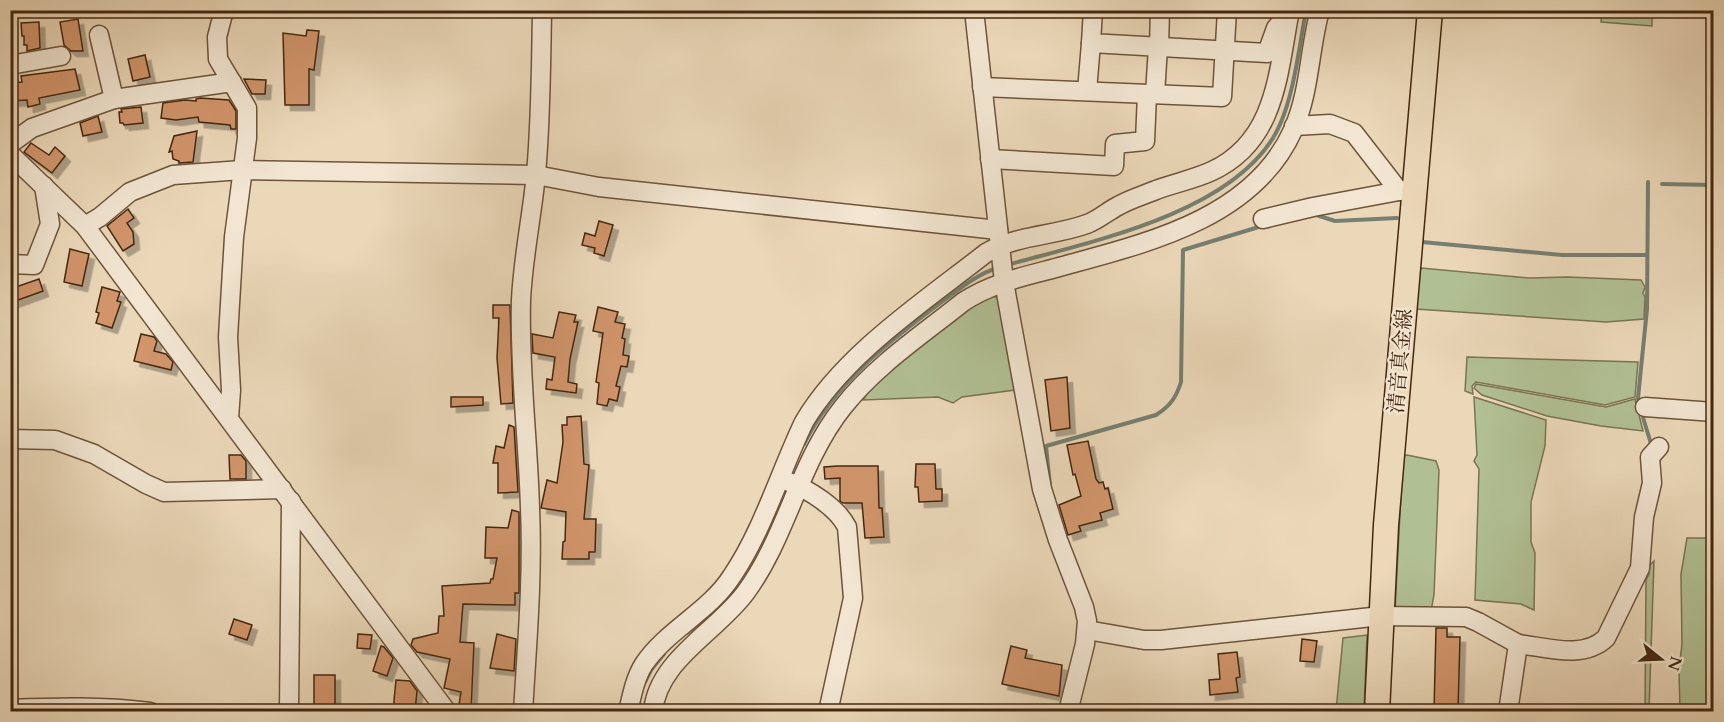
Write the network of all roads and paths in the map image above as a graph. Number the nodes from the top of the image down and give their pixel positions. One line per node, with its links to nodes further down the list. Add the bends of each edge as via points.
1 (224, 10): 16 (street, via 217,37 218,59)
2 (542, 10): 26 (street)
3 (974, 10): 17 (street)
4 (1093, 10): 11 (street)
5 (1160, 10): 12 (street)
6 (1227, 10): 13 (street)
7 (1320, 10): 21 (street, via 1307,84)
8 (1430, 10): 28 (main road, 清音真金線)
9 (1289, 16): 13 (street, via 1276,28 1267,52); 31 (street, via 1280,71 1267,114 1258,133 1230,161 1118,206 1088,224)
10 (99, 35): 20 (street)
11 (1091, 43): 12 (street); 18 (street)
12 (1158, 47): 13 (street); 19 (street)
13 (1225, 51): 19 (street, via 1222,97)
14 (61, 56): 15 (street)
15 (10, 65)
16 (232, 82): 20 (street); 25 (street, via 247,108)
17 (982, 87): 18 (street); 24 (street)
18 (1087, 91): 19 (street)
19 (1151, 94): 24 (street, via 1145,141 1115,144 1114,166)
20 (114, 99): 22 (street, via 33,128)
21 (1294, 126): 28 (street, via 1330,124 1354,133); 33 (street, via 1278,156 1260,178 1202,218 1136,245)
22 (10, 144)
23 (10, 154): 27 (street)
24 (990, 159): 31 (street)
25 (242, 170): 26 (street); 30 (street, via 174,175 130,192); 36 (street, via 228,337)
26 (536, 175): 31 (street); 48 (street, via 521,298 531,549)
27 (44, 186): 30 (street); 32 (street, via 50,224 34,265)
28 (1407, 190): 29 (street); 41 (main road, 清音真金線)
29 (1263, 219)
30 (85, 226): 36 (street)
31 (999, 243): 33 (street); 39 (street, via 836,377 804,422)
32 (10, 264)
33 (1004, 278): 39 (street, via 963,302 866,382 843,406); 42 (street, via 1042,489 1084,607)
34 (1646, 407): 35 (street)
35 (1713, 412)
36 (229, 418): 40 (street)
37 (10, 439): 40 (street, via 55,440 94,454 164,492)
38 (1655, 451): 43 (street, via 1650,457 1652,483 1644,517 1641,568 1606,638 1587,650)
39 (788, 482): 49 (street, via 732,578 706,608 668,638 645,663); 50 (street, via 760,570 733,609 664,676); 51 (street, via 843,518 849,538 853,598)
40 (287, 495): 46 (street); 47 (street)
41 (1381, 616): 42 (street, via 1161,640); 43 (street, via 1466,617); 53 (main road, 清音真金線)
42 (1087, 630): 52 (street)
43 (1517, 648): 54 (street)
44 (10, 709): 45 (street)
45 (150, 711)
46 (289, 711)
47 (447, 711)
48 (523, 711)
49 (628, 711)
50 (653, 711)
51 (828, 711)
52 (1068, 711)
53 (1377, 711)
54 (1508, 711)

